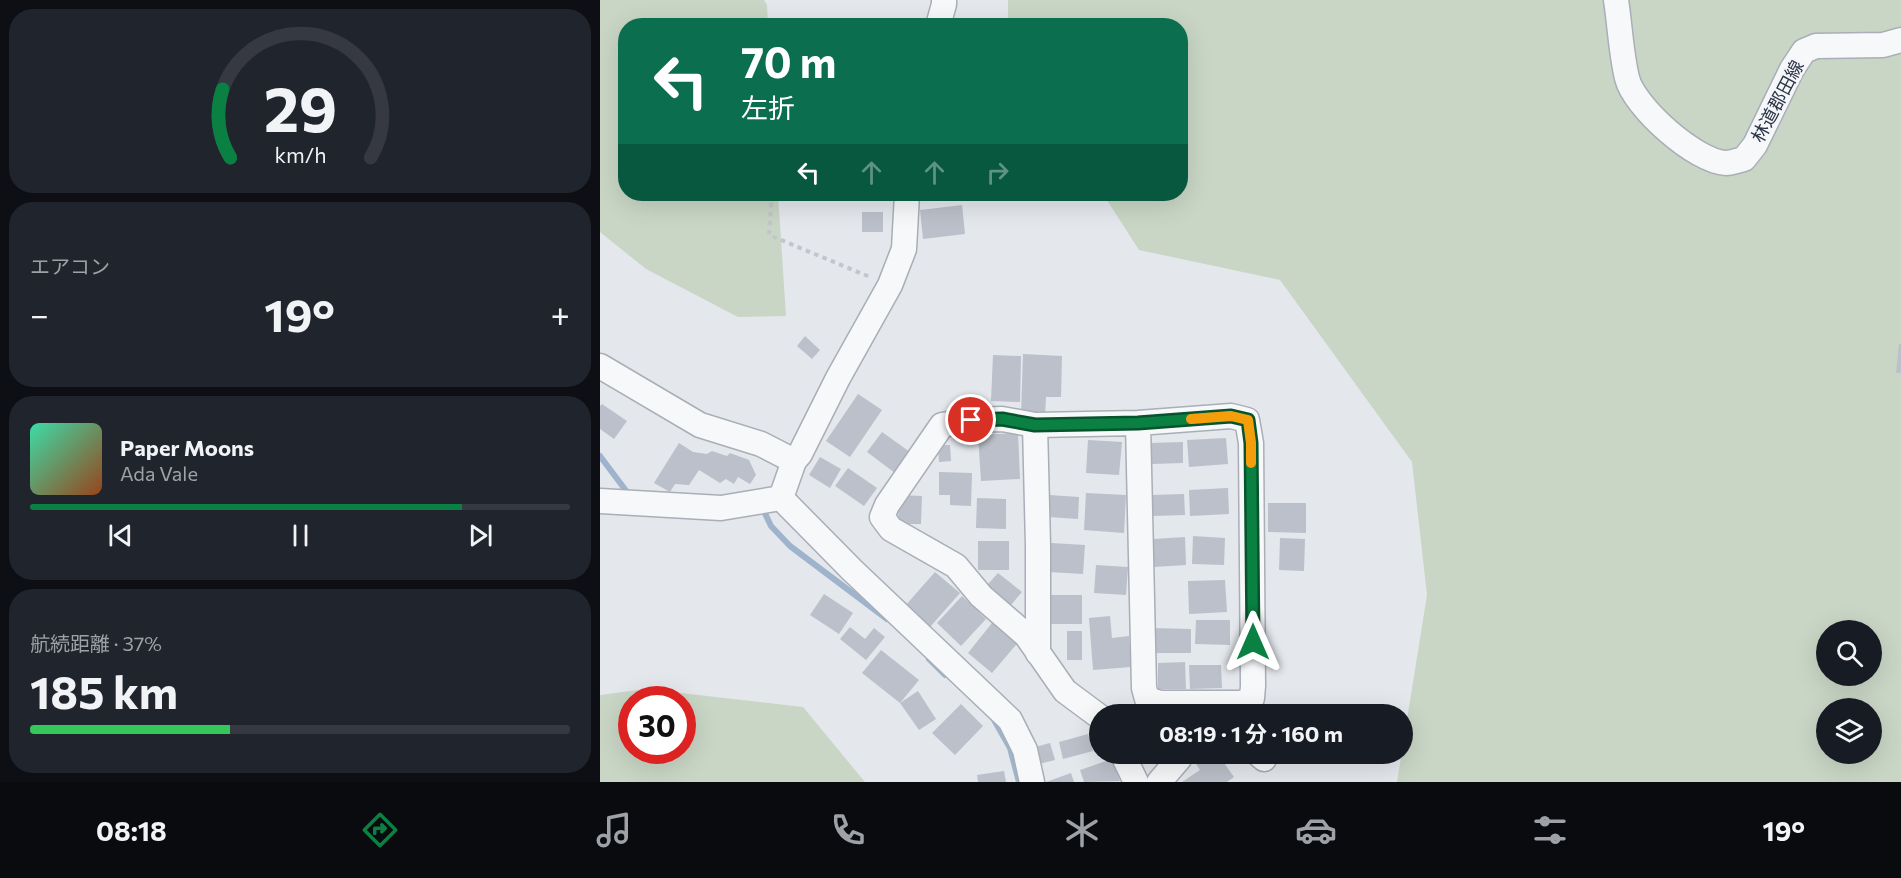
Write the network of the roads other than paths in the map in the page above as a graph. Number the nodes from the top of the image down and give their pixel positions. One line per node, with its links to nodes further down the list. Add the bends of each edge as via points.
1 (944, 0): 3 (street)
2 (1617, 0): 4 (street, 林道郡田線, via 1627,81 1644,108 1698,154 1725,163 1744,159 1755,146 1804,51 1816,46 1883,45)
3 (940, 18)
4 (1901, 39)
5 (907, 201): 9 (street, via 904,249 890,285)
6 (600, 366): 9 (street, via 700,426 761,444)
7 (1138, 423): 7 (street, via 1147,699 1160,703 1242,703 1252,698 1253,686 1248,420 1231,416); 8 (street)
8 (1035, 425): 12 (street); 12 (street, via 1002,419 942,425 882,517 891,529 956,566 981,596 1026,635)
9 (794, 461): 10 (street)
10 (781, 498): 11 (street, via 721,508); 16 (street, via 1011,720 1025,750)
11 (600, 501)
12 (1038, 653): 13 (street, via 1065,691)
13 (1089, 709)
14 (1127, 764): 17 (street)
15 (1175, 764): 18 (street)
16 (1032, 782)
17 (1136, 782)
18 (1159, 782)

